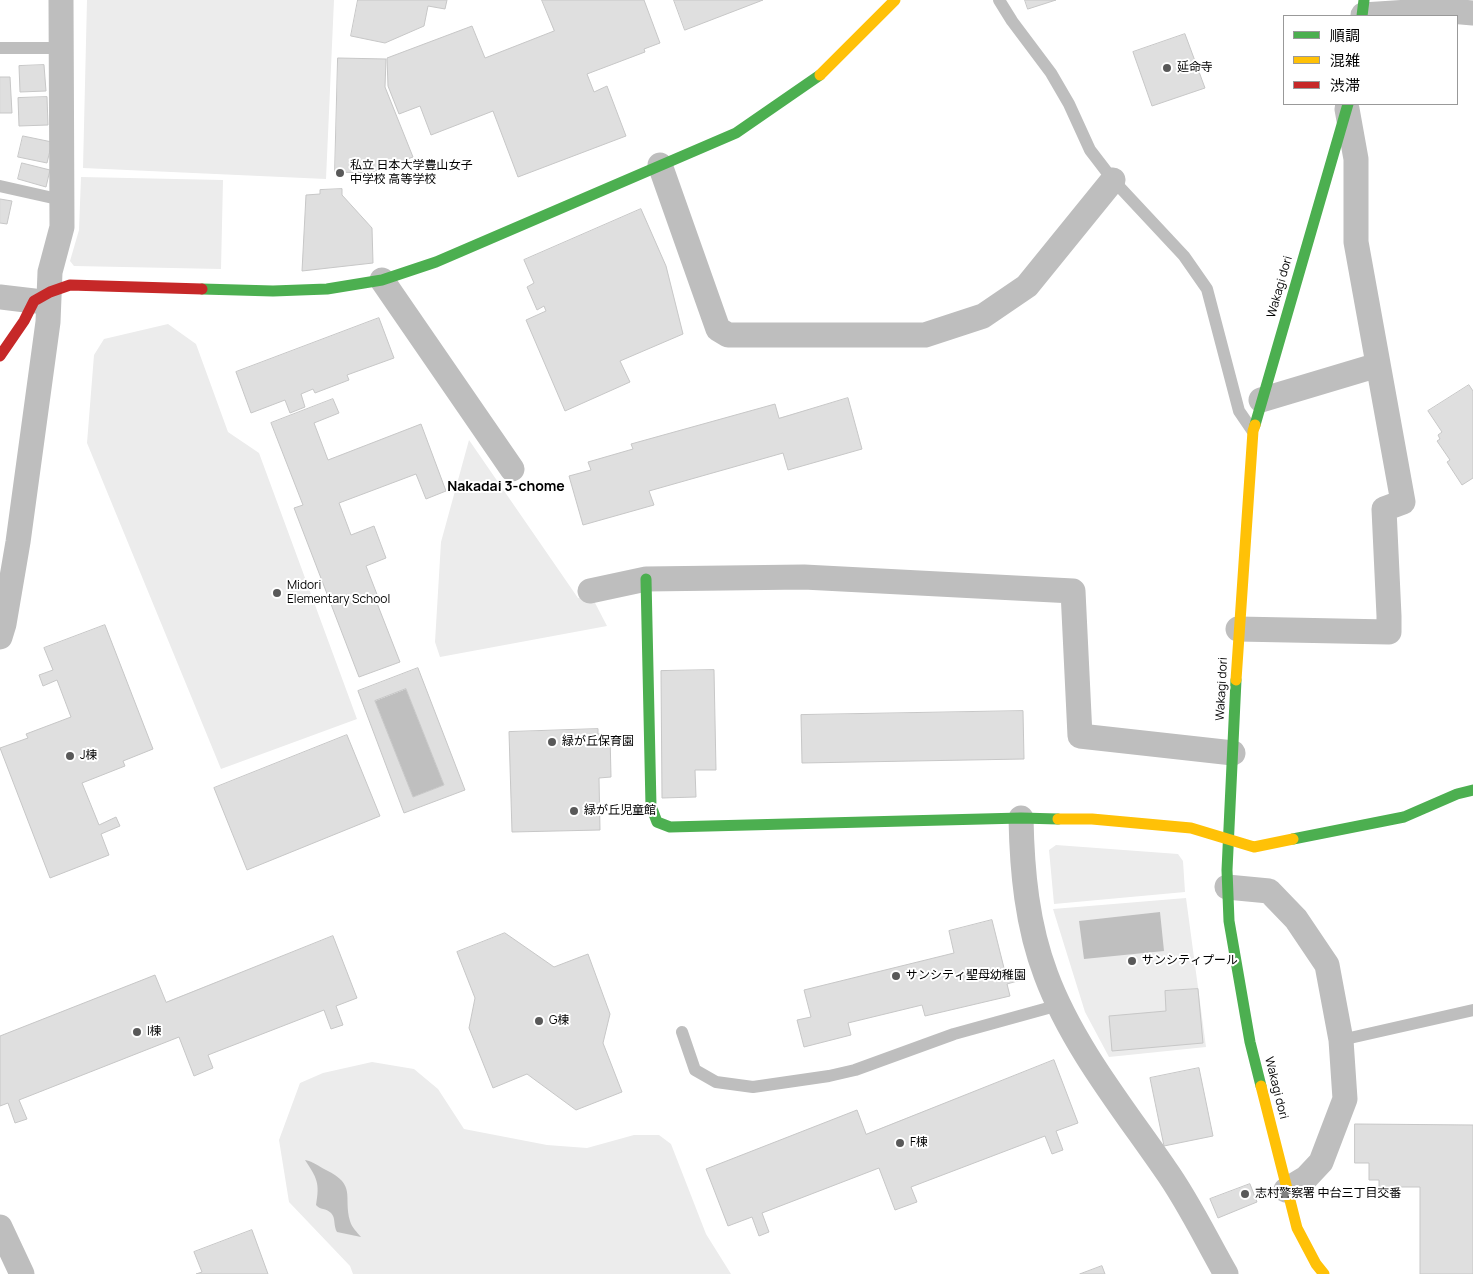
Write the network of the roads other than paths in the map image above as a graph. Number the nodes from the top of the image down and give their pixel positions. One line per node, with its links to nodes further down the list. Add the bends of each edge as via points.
1 (61, 0): 7 (street)
2 (895, 0): 9 (street, via 817,78 736,133)
3 (999, 0): 10 (lane, via 1051,72 1090,150)
4 (1363, 10): 5 (street)
5 (1473, 13)
6 (0, 48): 7 (lane)
7 (61, 48): 12 (street)
8 (1347, 107): 17 (street, via 1356,159 1356,242); 18 (street, Wakagi dori)
9 (660, 165): 10 (street, via 718,329 728,335 925,335 983,316 1026,286); 13 (street, via 436,262)
10 (1113, 180): 19 (lane, via 1184,256 1207,288 1239,411)
11 (0, 186): 12 (lane)
12 (62, 200): 15 (street, via 62,227)
13 (382, 280): 15 (street, via 327,289 273,291 70,286); 20 (street)
14 (0, 297): 15 (street)
15 (42, 297): 16 (street); 24 (street, via 48,322 18,542)
16 (0, 356)
17 (1378, 365): 18 (street); 23 (street, via 1404,502 1384,509 1388,632)
18 (1261, 400): 19 (street, Wakagi dori)
19 (1252, 431): 23 (street, Wakagi dori)
20 (512, 469)
21 (646, 579): 22 (street); 25 (street, via 804,577 1073,591 1080,736); 27 (street, via 651,806 657,822 670,827)
22 (590, 591)
23 (1238, 629): 25 (street, Wakagi dori)
24 (0, 637)
25 (1233, 753): 28 (street, Wakagi dori)
26 (1473, 790): 28 (street, via 1404,817 1254,847)
27 (1021, 818): 28 (street, via 1191,828); 30 (street, via 1022,863 1033,934)
28 (1228, 839): 29 (street, Wakagi dori)
29 (1227, 887): 33 (street, via 1270,891 1296,919 1327,965); 34 (street, Wakagi dori, via 1229,921 1250,1042)
30 (1060, 1005): 32 (lane, via 954,1034 855,1070 753,1087 716,1082 695,1070); 37 (street, via 1088,1055 1167,1170)
31 (1473, 1010): 33 (lane)
32 (682, 1032)
33 (1341, 1040): 34 (street, via 1345,1099 1321,1162 1306,1178)
34 (1286, 1190): 38 (street, Wakagi dori, via 1297,1228)
35 (0, 1227): 36 (street)
36 (22, 1274)
37 (1226, 1274)
38 (1324, 1274)

